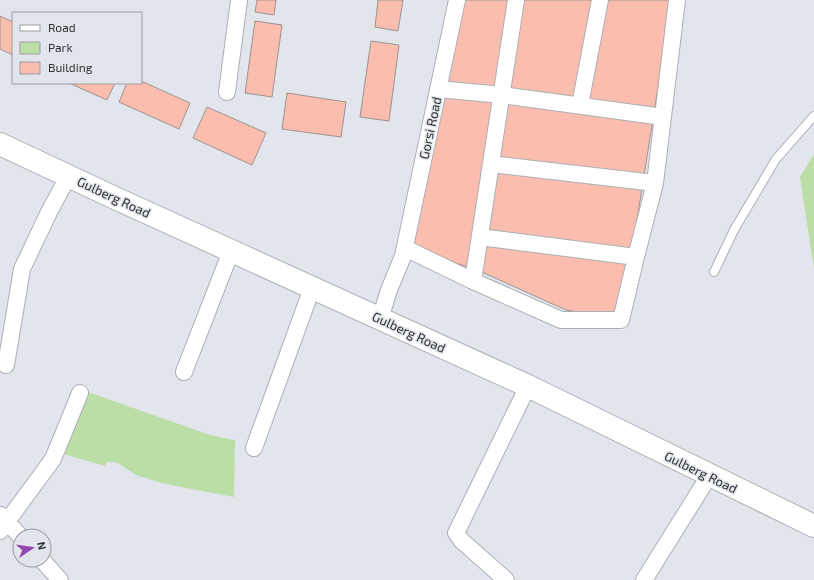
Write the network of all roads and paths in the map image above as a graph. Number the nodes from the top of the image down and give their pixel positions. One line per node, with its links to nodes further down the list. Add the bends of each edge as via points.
1 (239, 0): 7 (street)
2 (457, 0): 6 (street, Gorsi Road)
3 (516, 0): 8 (street)
4 (600, 0): 9 (street)
5 (677, 0): 11 (street)
6 (438, 89): 8 (street); 18 (street, Gorsi Road)
7 (227, 92)
8 (502, 95): 9 (street); 13 (street)
9 (580, 105): 11 (street)
10 (814, 116): 20 (lane, via 776,160 734,230)
11 (663, 117): 15 (street)
12 (0, 144): 14 (street, Gulberg Road)
13 (491, 164): 15 (street); 16 (street)
14 (68, 175): 17 (street, Gulberg Road); 24 (street, via 22,269)
15 (655, 183): 19 (street)
16 (480, 237): 19 (street); 21 (street)
17 (231, 251): 22 (street, Gulberg Road); 25 (street)
18 (404, 252): 21 (street); 23 (street, Gorsi Road)
19 (636, 258): 21 (street, via 621,320 561,320)
20 (714, 272)
21 (473, 281)
22 (312, 288): 23 (street, Gulberg Road); 28 (street)
23 (380, 319): 26 (street, Gulberg Road)
24 (6, 365)
25 (184, 372)
26 (528, 386): 29 (street, Gulberg Road); 35 (street, via 456,533)
27 (80, 393): 30 (street, via 53,459)
28 (254, 448)
29 (709, 476): 31 (street, Gulberg Road); 36 (street)
30 (2, 522): 32 (street)
31 (814, 526)
32 (12, 530)
33 (49, 568): 34 (street)
34 (60, 580)
35 (506, 580)
36 (644, 580)

